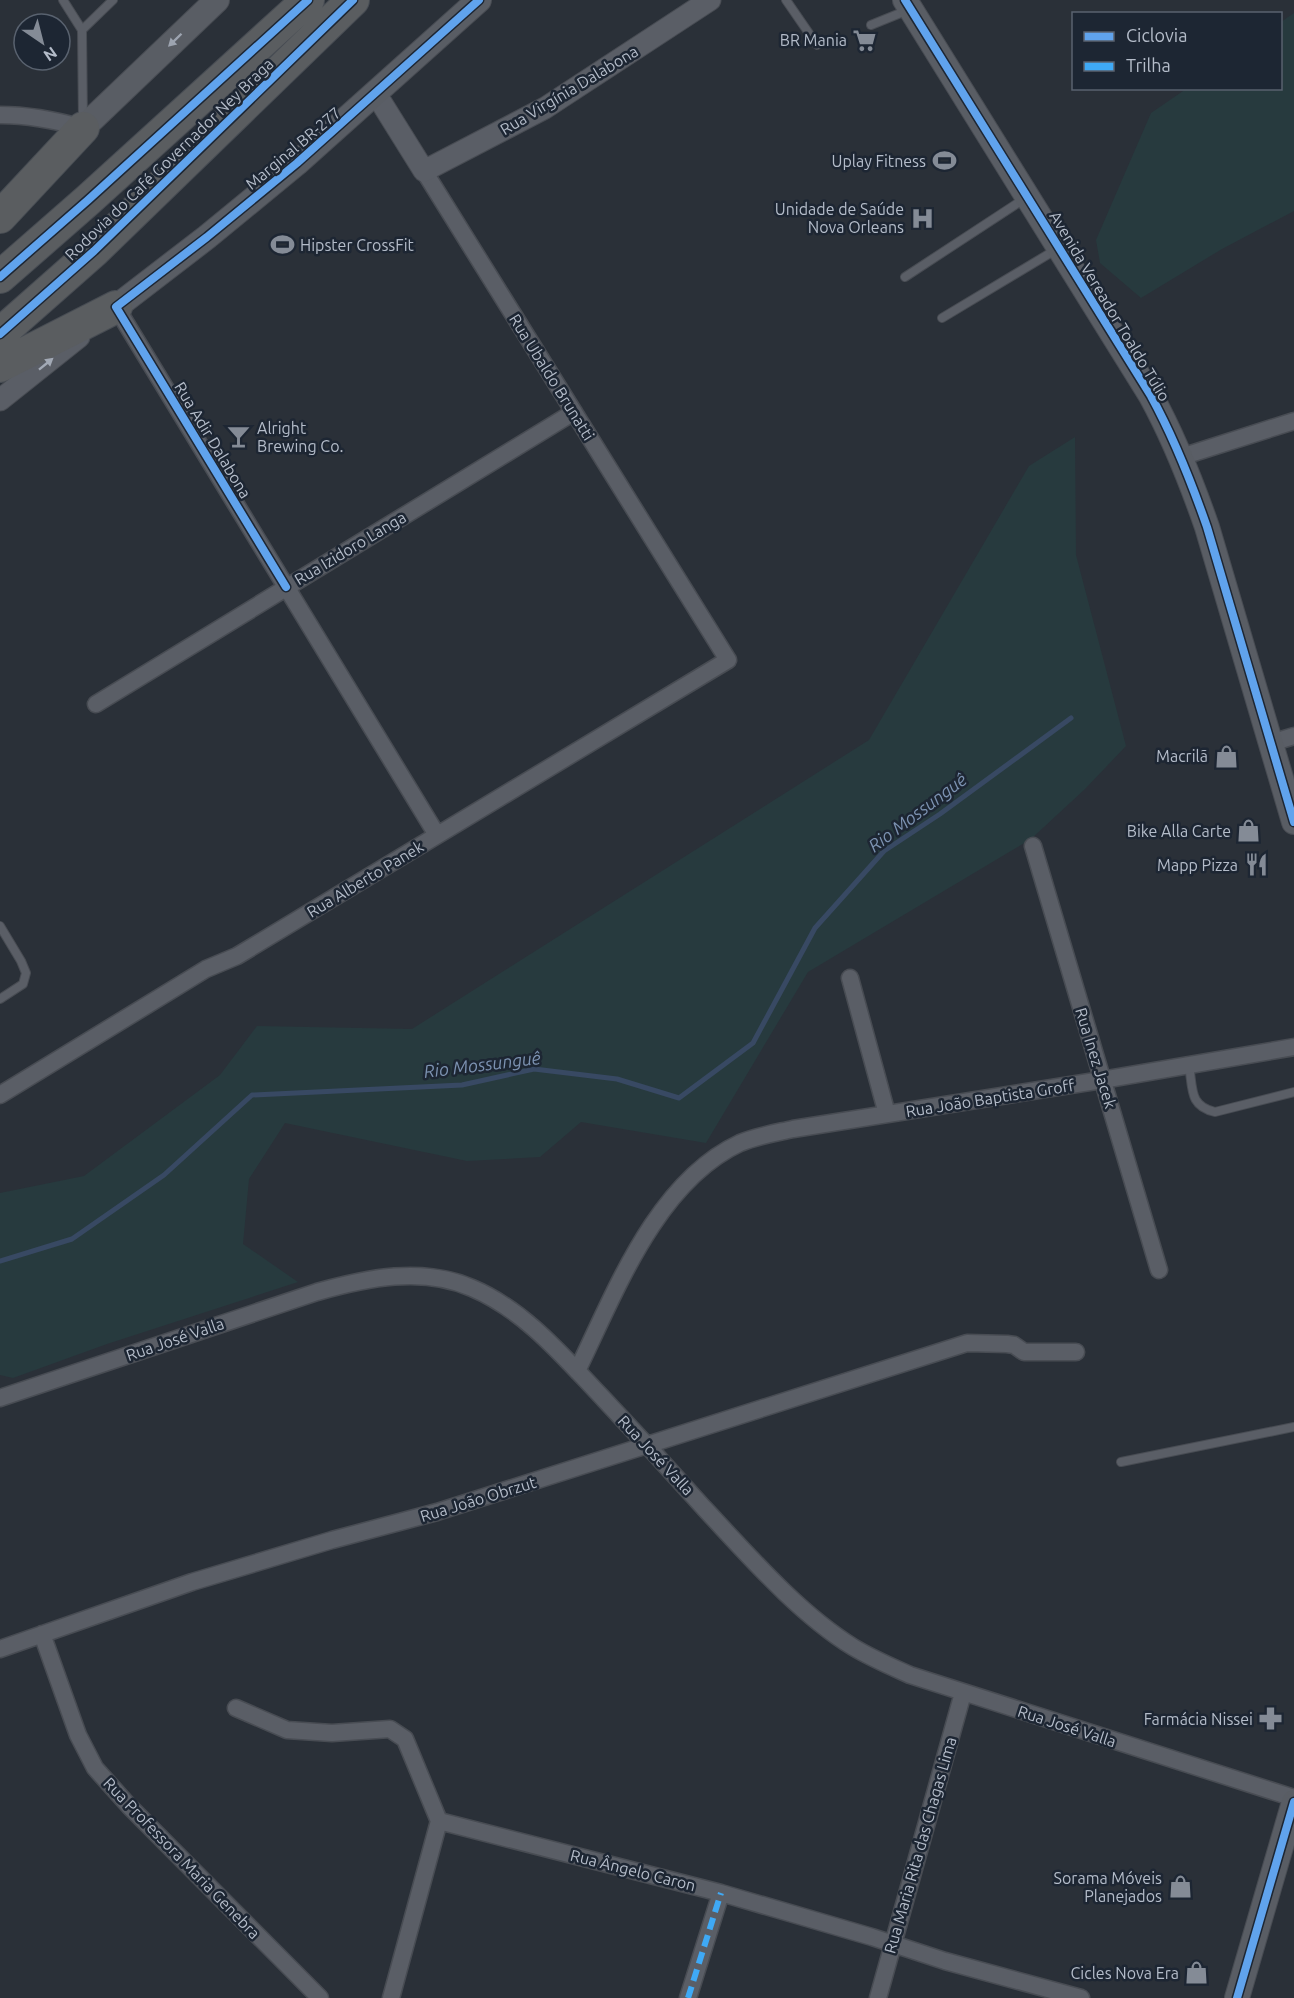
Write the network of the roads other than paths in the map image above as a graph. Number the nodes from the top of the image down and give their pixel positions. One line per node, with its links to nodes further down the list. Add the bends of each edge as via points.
1 (63, 0): 11 (lane)
2 (112, 0): 11 (lane)
3 (217, 0): 15 (main road, one-way to 15)
4 (308, 0): 21 (highway, Rodovia do Café Governador Ney Braga)
5 (353, 0): 25 (highway, Rodovia do Café Governador Ney Braga, via 86,259)
6 (479, 0): 13 (main road, Marginal BR-277)
7 (710, 0): 16 (street, Rua Virgínia Dalabona, via 544,108)
8 (787, 0): 12 (lane)
9 (908, 4): 10 (lane); 18 (main road, Avenida Vereador Toaldo Túlio)
10 (871, 25)
11 (82, 30): 15 (lane)
12 (817, 45)
13 (376, 94): 16 (street, Rua Ubaldo Brunatti); 23 (main road, Marginal BR-277, via 255,198)
14 (0, 115): 15 (street, via 48,118)
15 (83, 128): 17 (street); 19 (highway)
16 (424, 171): 28 (street, Rua Ubaldo Brunatti)
17 (0, 193)
18 (1027, 197): 20 (main road, Avenida Vereador Toaldo Túlio); 22 (lane)
19 (0, 217)
20 (1059, 248): 24 (lane); 30 (main road, Avenida Vereador Toaldo Túlio, via 1150,396)
21 (0, 277)
22 (906, 277)
23 (116, 307): 26 (highway); 27 (street, Marginal BR-277, one-way to 23); 31 (street, Rua Adir Dalabona)
24 (942, 318)
25 (0, 334)
26 (0, 366)
27 (0, 400)
28 (574, 412): 31 (street, Rua Izidoro Langa); 32 (street, Rua Ubaldo Brunatti)
29 (1294, 421): 30 (street)
30 (1181, 457): 35 (main road, Avenida Vereador Toaldo Túlio, via 1207,527)
31 (286, 587): 33 (street, Rua Izidoro Langa); 37 (street, Rua Adir Dalabona)
32 (728, 660): 37 (street, Rua Alberto Panek)
33 (96, 704)
34 (1294, 736): 35 (street)
35 (1271, 743): 36 (main road, Avenida Vereador Toaldo Túlio)
36 (1294, 822)
37 (437, 835): 46 (street, Rua Alberto Panek)
38 (1033, 846): 44 (street, Rua Inez Jacek)
39 (0, 926): 41 (lane, via 26,973 23,984)
40 (850, 978): 47 (street)
41 (0, 999)
42 (1294, 1047): 43 (street, Rua João Baptista Groff)
43 (1189, 1065): 44 (street, Rua João Baptista Groff); 45 (lane, via 1195,1100 1203,1109 1215,1112)
44 (1102, 1080): 47 (street, Rua João Baptista Groff); 48 (street, Rua Inez Jacek)
45 (1294, 1092)
46 (0, 1095)
47 (887, 1114): 50 (street, Rua João Baptista Groff, via 740,1143 695,1174 674,1196 638,1247)
48 (1159, 1270)
49 (1076, 1352): 53 (street, Rua João Obrzut, via 1024,1352 1007,1344 974,1342)
50 (577, 1371): 51 (street, Rua José Valla, via 519,1316 471,1287 417,1276 386,1277 317,1292); 53 (street, Rua José Valla)
51 (0, 1398)
52 (1294, 1427): 54 (lane)
53 (647, 1445): 55 (street, Rua João Obrzut, via 426,1515 192,1582); 57 (street, Rua José Valla, via 742,1549 825,1626 880,1662)
54 (1121, 1462)
55 (42, 1634): 56 (street, Rua João Obrzut); 64 (street, Rua Professora Maria Genebra, via 78,1735 95,1768)
56 (0, 1649)
57 (963, 1693): 59 (street, Rua José Valla); 63 (street, Rua Maria Rita das Chagas Lima)
58 (236, 1708): 60 (street, via 287,1730 390,1729 405,1739)
59 (1294, 1800): 61 (main road)
60 (439, 1821): 62 (street, Rua Ângelo Caron); 65 (street)
61 (1290, 1835): 69 (main road)
62 (720, 1893): 63 (street, Rua Ângelo Caron); 66 (street)
63 (892, 1944): 67 (street, Rua Maria Rita das Chagas Lima); 68 (street, Rua Ângelo Caron)
64 (320, 1998)
65 (390, 1998)
66 (688, 1998)
67 (878, 1998)
68 (1081, 1998)
69 (1237, 1998)

